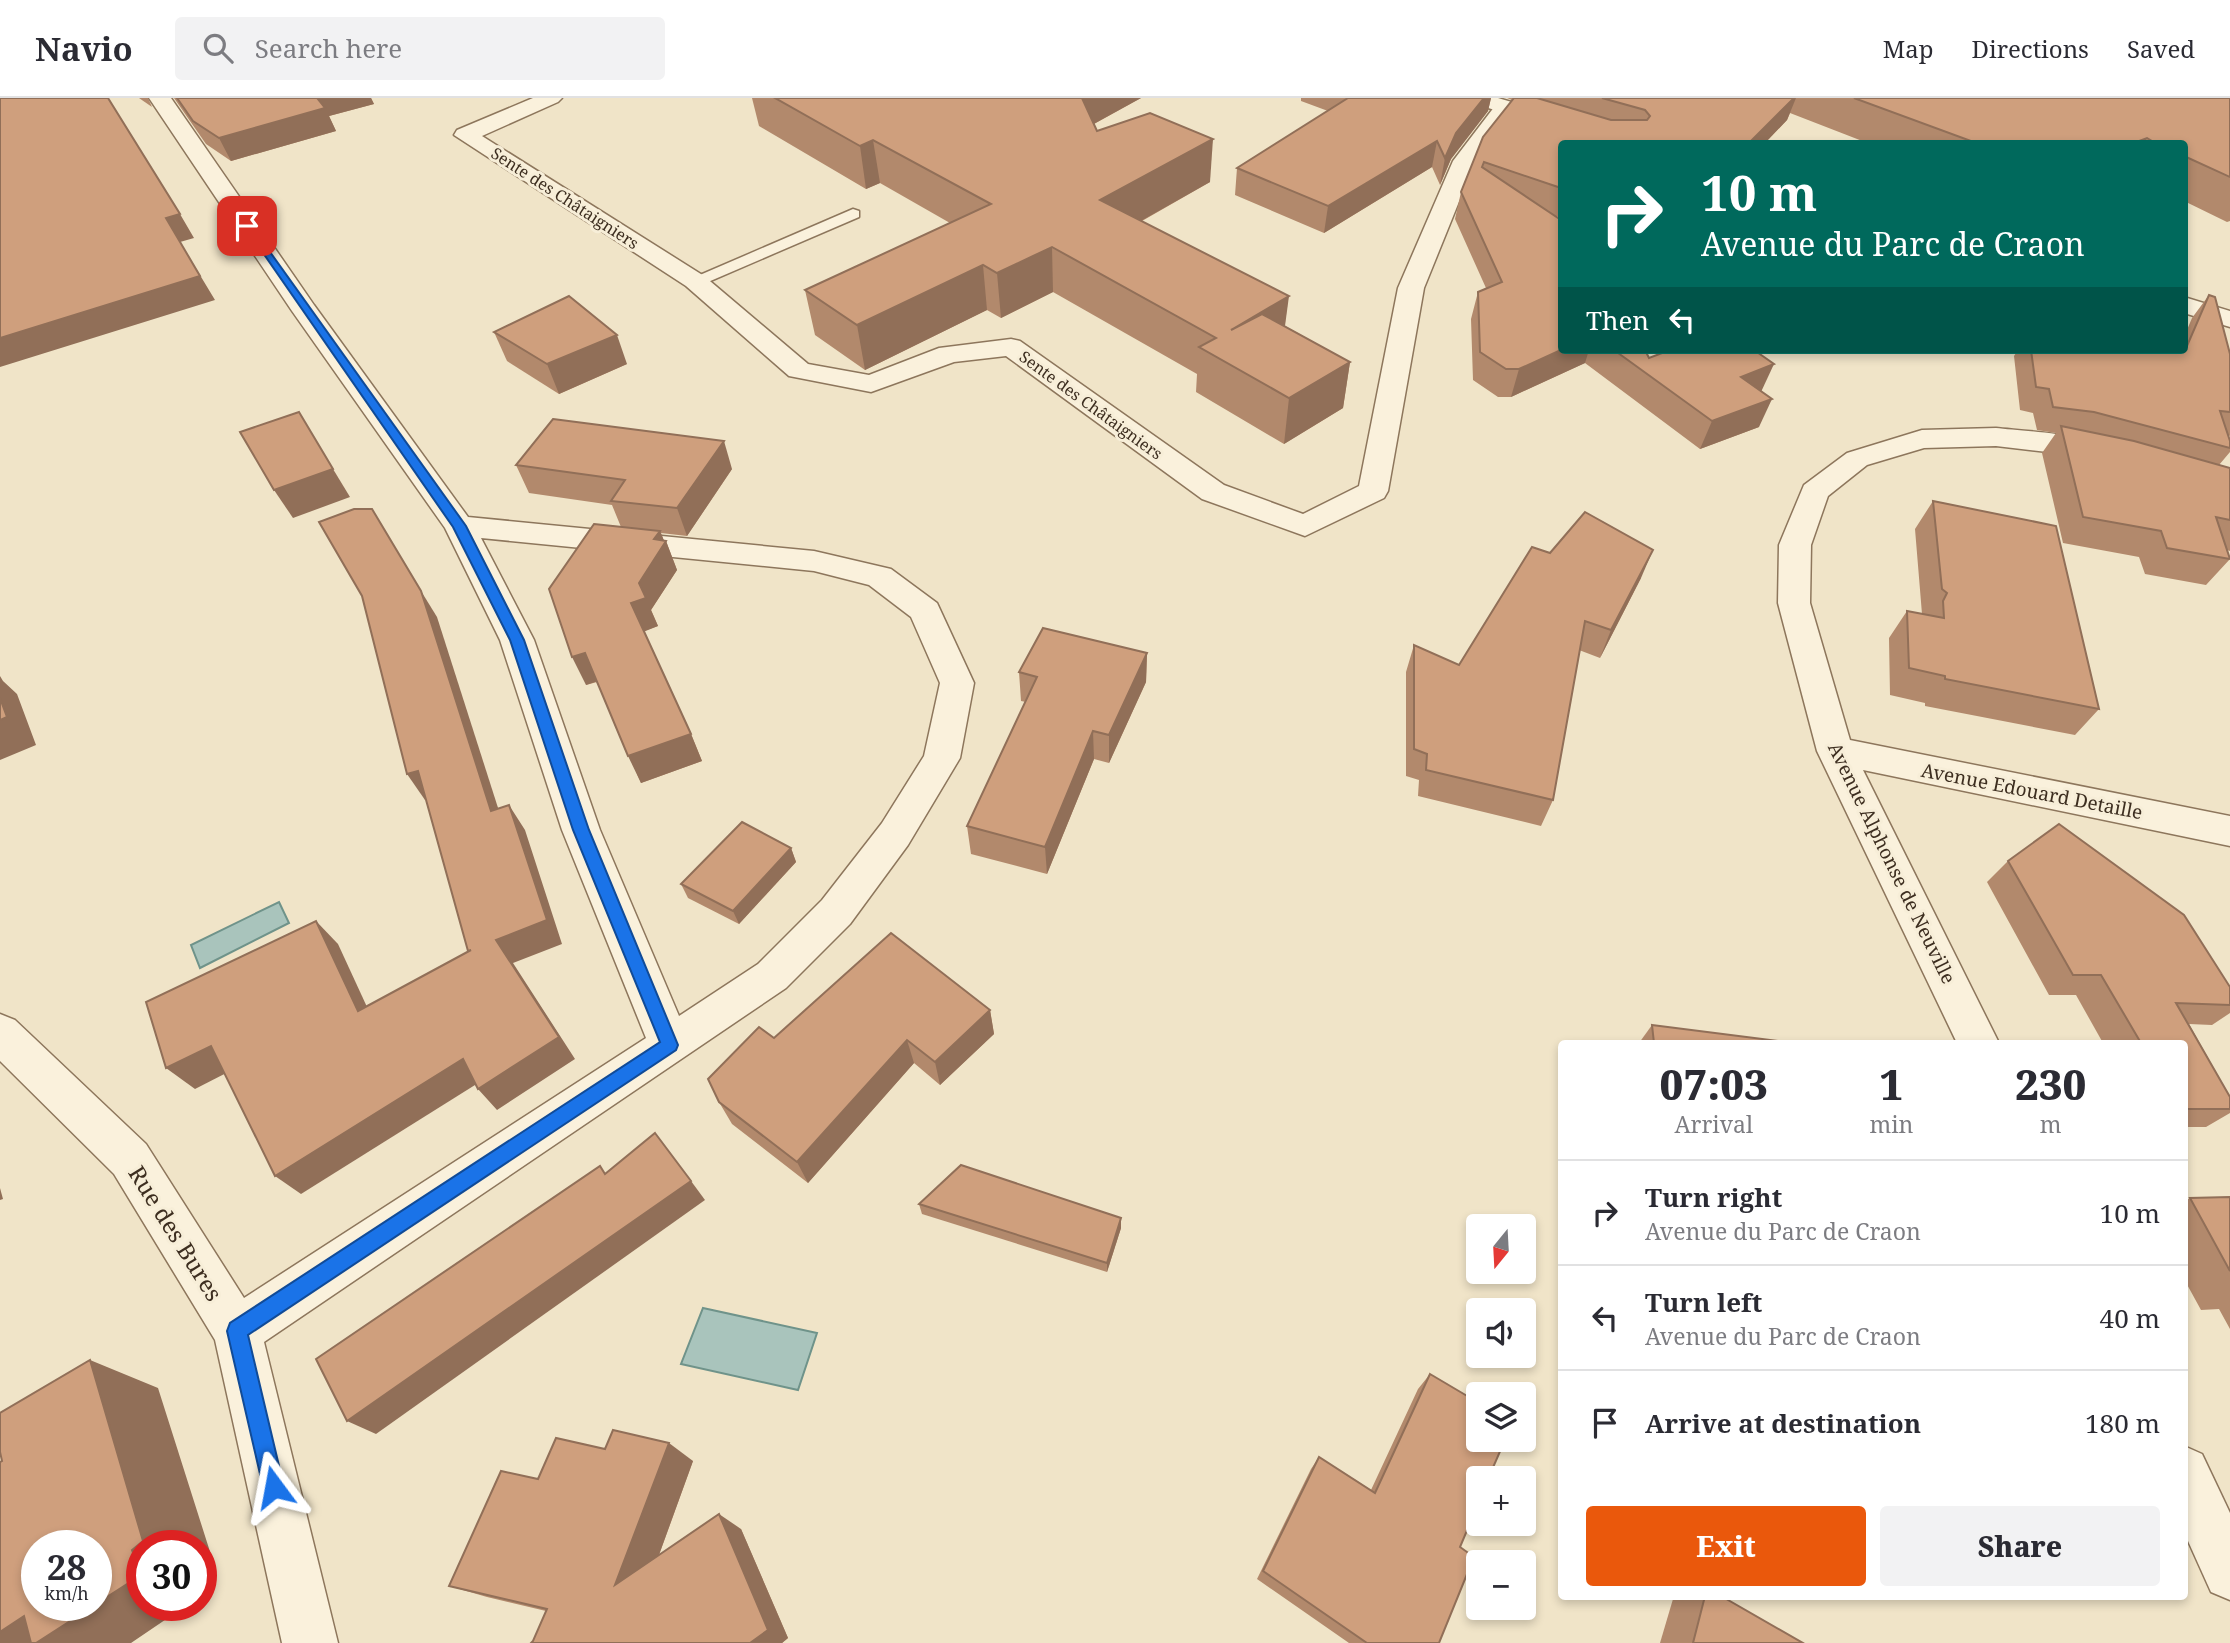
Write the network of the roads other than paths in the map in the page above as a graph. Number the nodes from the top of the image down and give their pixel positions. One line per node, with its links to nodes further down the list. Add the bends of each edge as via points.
1 (160, 98): 11 (street, via 305,312)
2 (551, 98): 7 (street, Sente des Châtaigniers, via 465,135)
3 (1476, 98): 4 (street)
4 (1506, 107): 5 (street); 7 (street, Sente des Châtaigniers, via 1464,161 1411,288 1373,491 1305,526 1213,492 1011,348 949,354 872,384 799,370)
5 (1615, 140)
6 (853, 214): 7 (lane)
7 (695, 281)
8 (2188, 306): 9 (street)
9 (2230, 319)
10 (2128, 461): 12 (street, Avenue Alphonse de Neuville, via 2077,447 1996,437 1922,439 1857,459 1815,492 1795,545 1794,603)
11 (459, 526): 16 (street, via 517,640 581,830); 16 (street, via 814,561 880,577 925,611 957,683 942,758 895,834 836,912 772,976)
12 (1835, 751): 13 (street, Avenue Edouard Detaille); 15 (street, Avenue Alphonse de Neuville)
13 (2230, 831)
14 (0, 1033): 17 (street, Rue des Bures, via 130,1159)
15 (1977, 1040)
16 (670, 1045): 17 (street)
17 (237, 1331): 20 (street, Rue des Bures)
18 (2188, 1481): 19 (street)
19 (2230, 1573)
20 (310, 1643)

